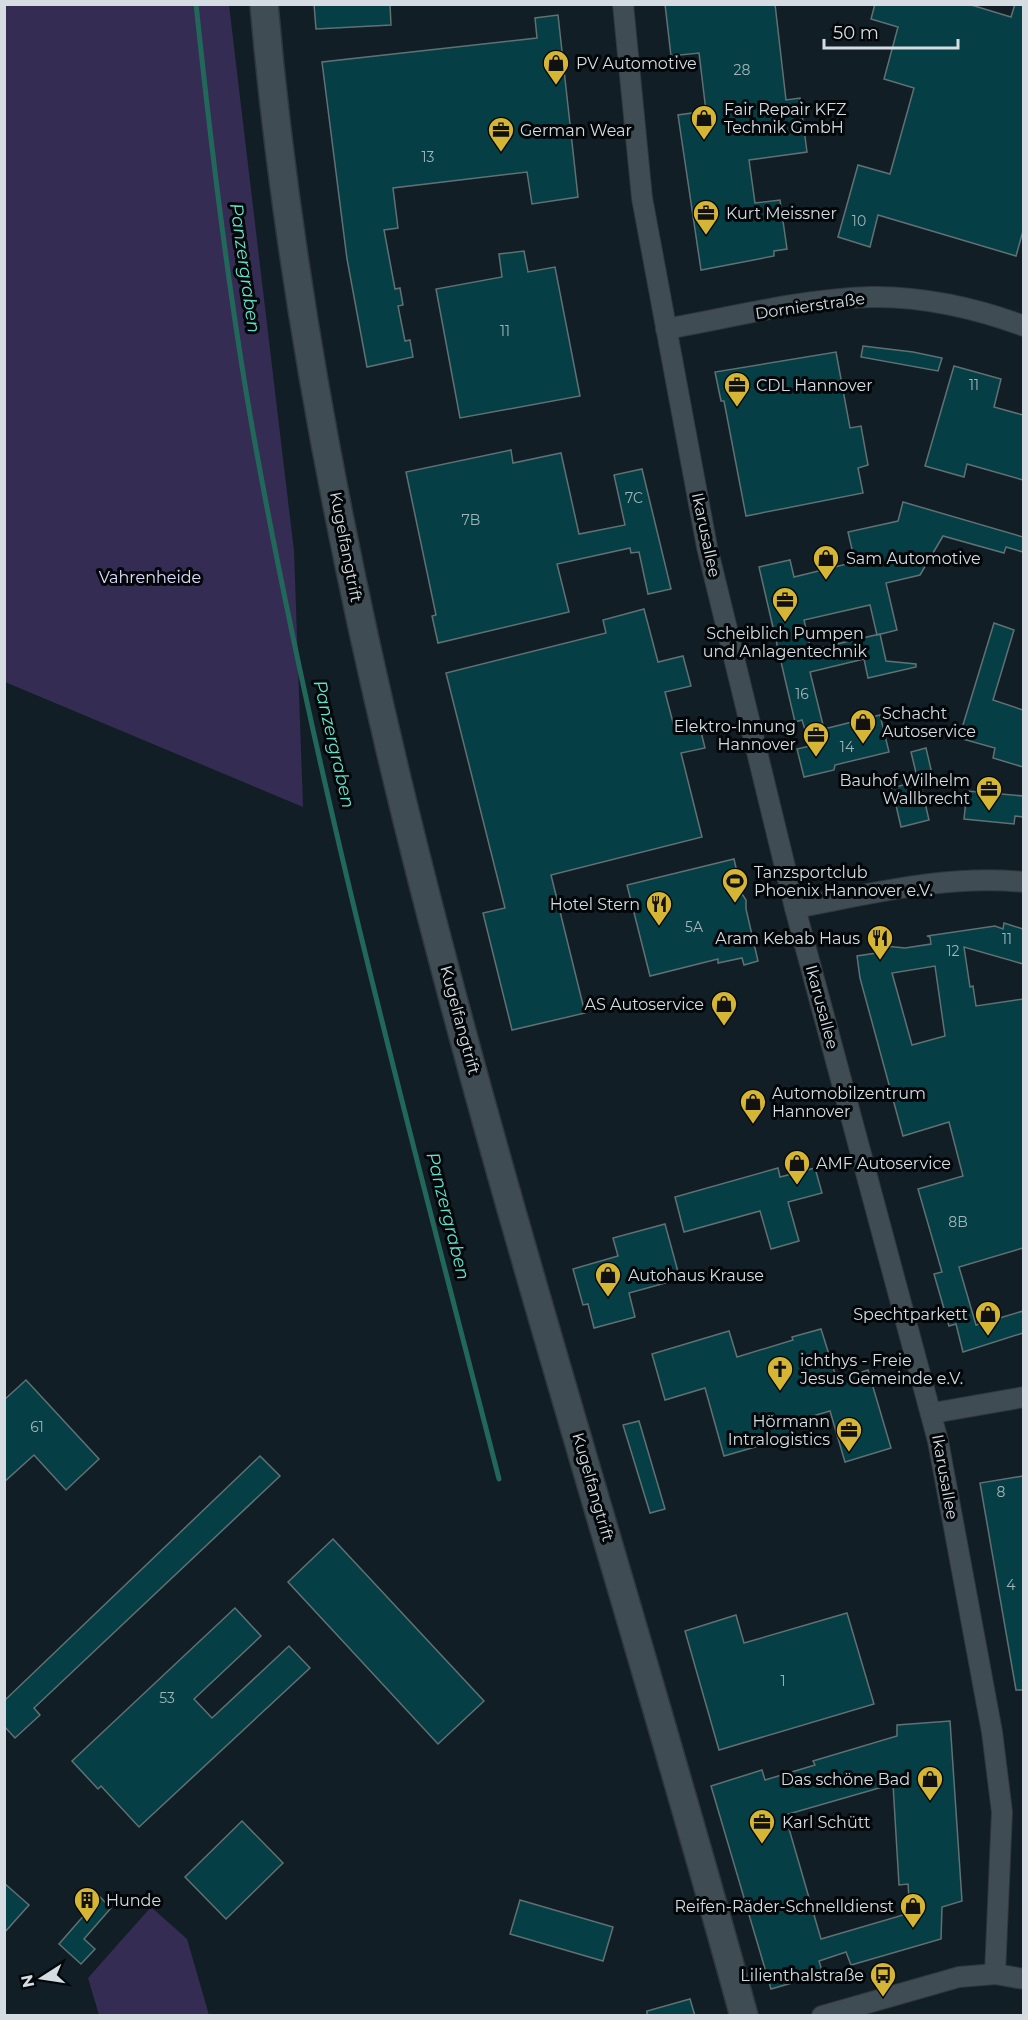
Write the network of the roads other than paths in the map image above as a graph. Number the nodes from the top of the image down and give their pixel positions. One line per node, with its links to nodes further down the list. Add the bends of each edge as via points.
1 (264, 4): 11 (street, Kugelfangtrift, via 310,355 343,540 374,679 456,1007)
2 (623, 4): 4 (street, Ikarusallee, via 642,198)
3 (1023, 326): 4 (street, Dornierstraße, via 926,300 871,297)
4 (666, 329): 6 (street, Ikarusallee, via 707,547)
5 (1023, 882): 6 (street, via 960,880)
6 (795, 908): 8 (street, Ikarusallee)
7 (1023, 1396): 8 (street)
8 (933, 1413): 9 (street, Ikarusallee, via 992,1732 1002,1812)
9 (995, 1974): 10 (street); 12 (street, via 959,1977)
10 (1023, 1979)
11 (744, 2016)
12 (822, 2016)

